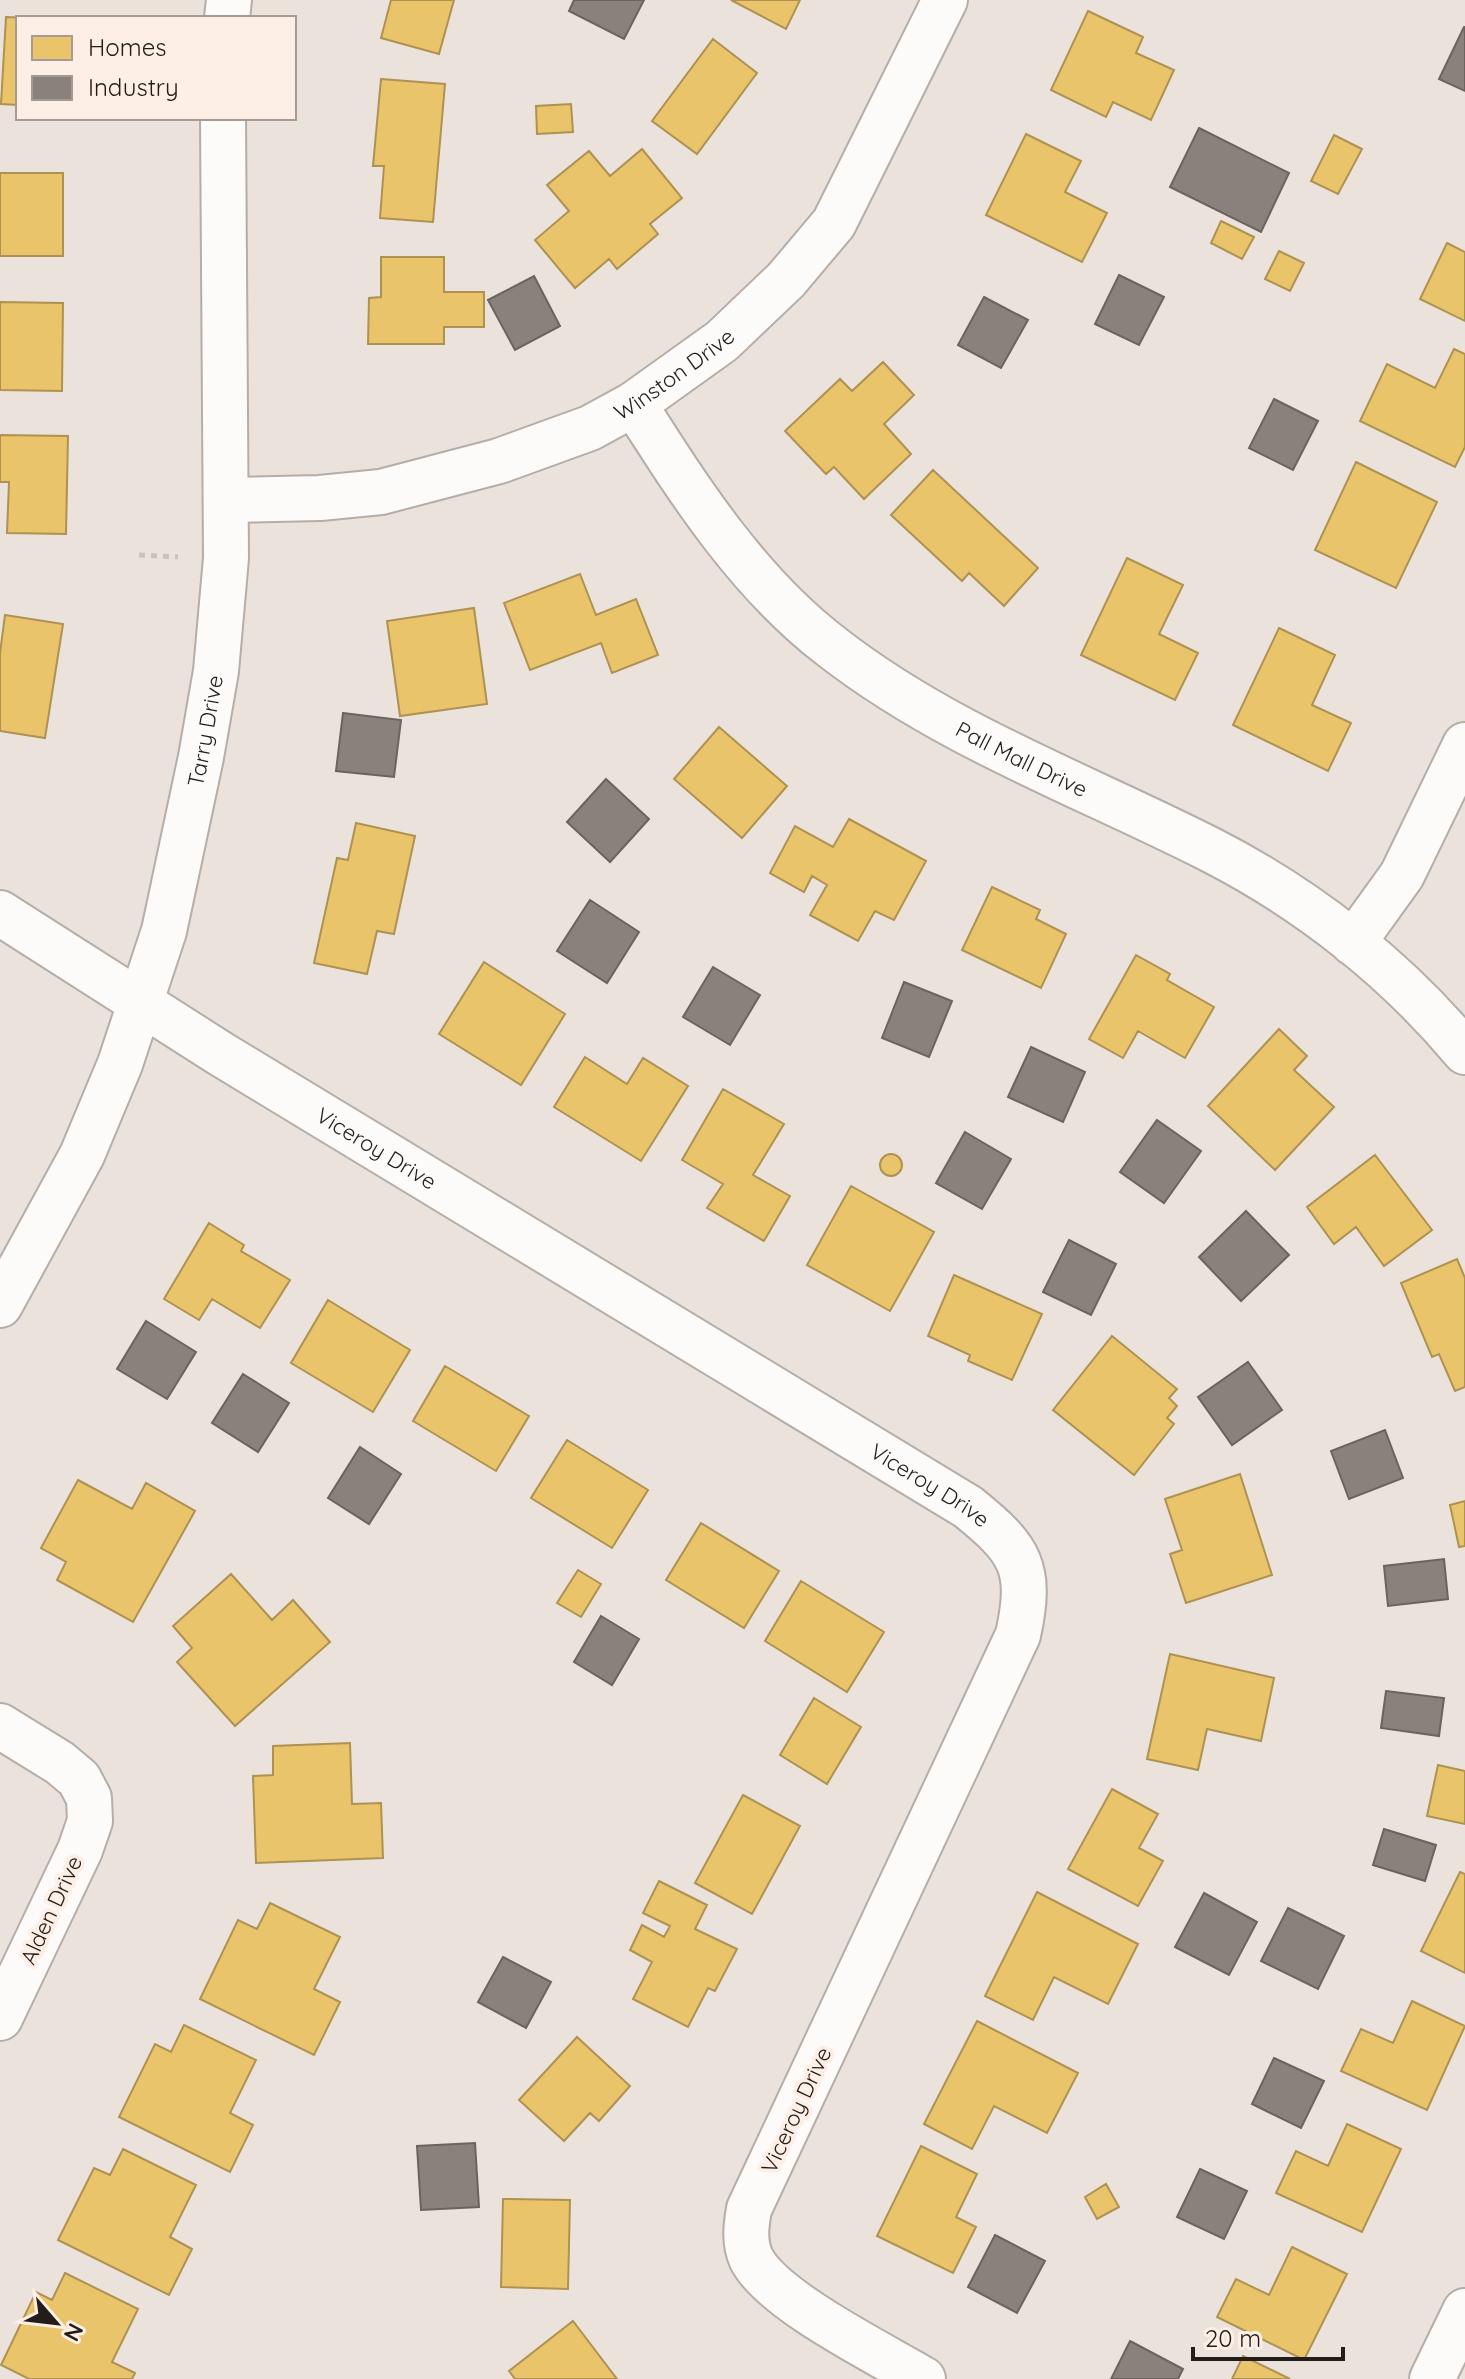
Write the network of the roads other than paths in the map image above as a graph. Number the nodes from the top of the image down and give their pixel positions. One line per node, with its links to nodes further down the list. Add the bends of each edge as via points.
1 (945, 0): 3 (street, Winston Drive, via 834,223 786,280 722,341)
2 (223, 120): 4 (street, Tarry Drive)
3 (634, 404): 4 (street, Winston Drive, via 590,428 499,461 381,492); 7 (street, Pall Mall Drive, via 737,553 830,646 934,716 1261,878)
4 (228, 500): 8 (street, Tarry Drive, via 216,671 201,757 164,931)
5 (1465, 745): 7 (street, via 1402,875)
6 (0, 913): 8 (street, Viceroy Drive)
7 (1353, 943): 9 (street, Pall Mall Drive, via 1405,986)
8 (140, 1002): 10 (street, Tarry Drive, via 82,1155); 14 (street, Viceroy Drive, via 968,1507 1004,1536 1018,1560 1025,1583 1018,1635 749,2209 745,2232 750,2256 776,2288)
9 (1465, 1052)
10 (0, 1305)
11 (0, 1726): 12 (street, Alden Drive, via 79,1779 89,1798 90,1821)
12 (0, 2018)
13 (1465, 2311): 15 (street)
14 (923, 2379)
15 (1432, 2379)

